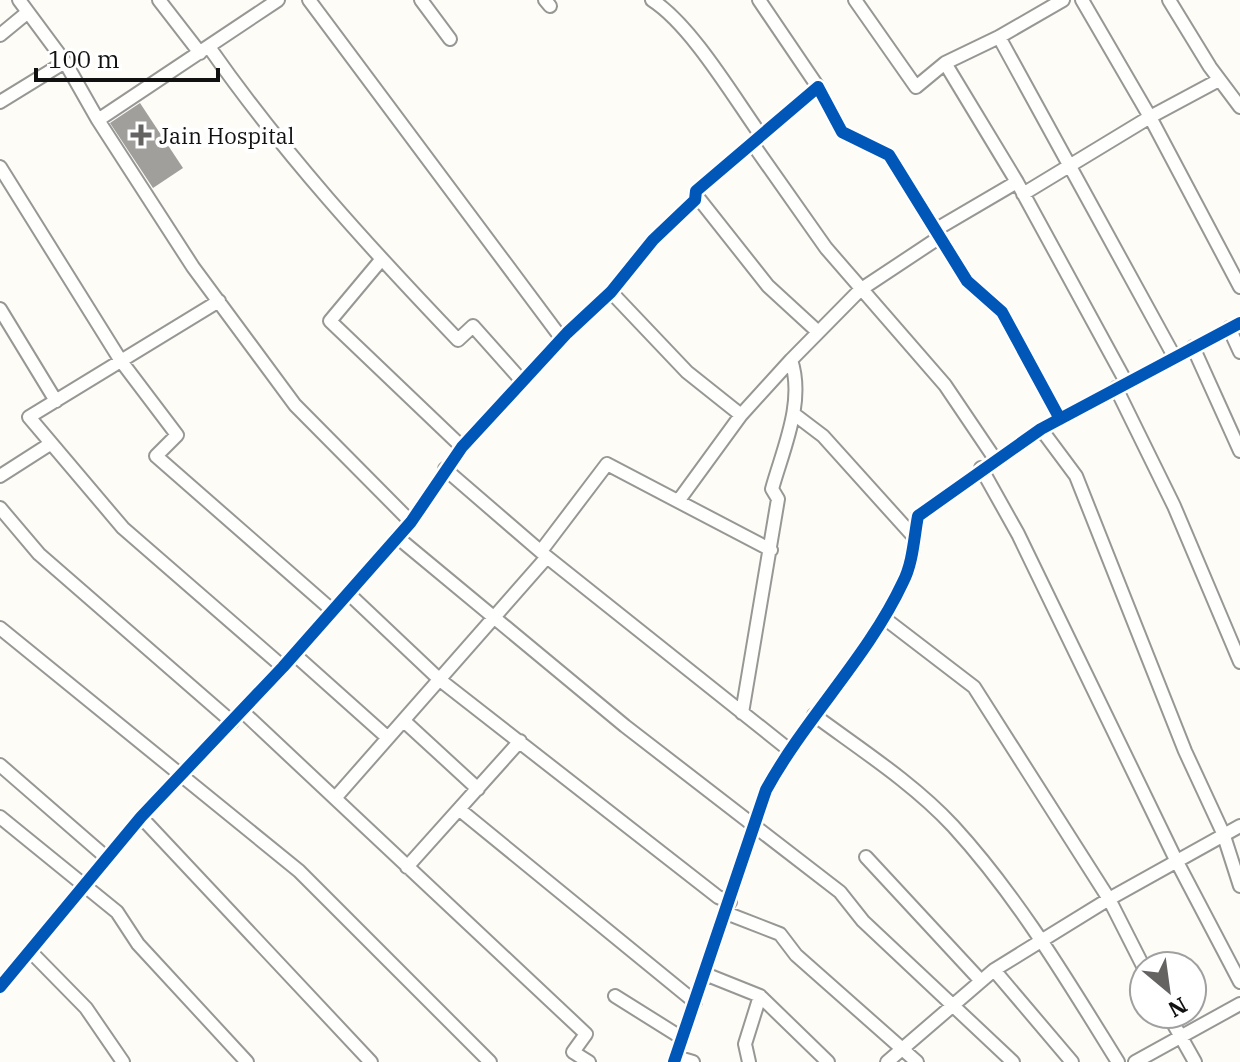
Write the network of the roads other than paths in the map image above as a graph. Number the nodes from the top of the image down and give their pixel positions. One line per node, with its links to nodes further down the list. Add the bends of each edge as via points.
1 (19, 0): 12 (street)
2 (159, 0): 16 (street)
3 (278, 0): 16 (street)
4 (309, 0): 40 (street)
5 (421, 0): 15 (street)
6 (652, 0): 25 (street, via 665,8 707,60)
7 (759, 0): 20 (street)
8 (855, 0): 18 (street, via 916,87)
9 (1063, 0): 14 (street)
10 (1082, 0): 23 (street)
11 (1169, 0): 19 (street)
12 (28, 12): 13 (street); 17 (street)
13 (0, 35)
14 (999, 37): 18 (street); 26 (street)
15 (450, 39)
16 (204, 50): 24 (street); 32 (street)
17 (65, 62): 21 (street); 24 (street)
18 (945, 63): 28 (street)
19 (1219, 80): 22 (street); 23 (street)
20 (818, 87): 25 (street); 31 (street, via 842,132 889,155)
21 (0, 102)
22 (1240, 107)
23 (1150, 117): 26 (street); 33 (street)
24 (98, 120): 36 (street)
25 (756, 138): 30 (street); 34 (street, via 826,248)
26 (1071, 165): 29 (street); 43 (street)
27 (0, 167): 45 (street)
28 (1017, 182): 29 (street); 31 (street)
29 (1023, 194): 47 (street)
30 (696, 195): 35 (street); 39 (street, via 768,286)
31 (938, 234): 34 (street); 51 (street, via 967,281 1002,312)
32 (381, 260): 46 (street, via 458,340 473,326); 54 (street, via 330,321)
33 (1240, 287)
34 (860, 290): 39 (street); 56 (street, via 945,385)
35 (611, 292): 40 (street); 50 (street, via 687,372)
36 (219, 301): 45 (street); 62 (street, via 295,405)
37 (0, 309): 48 (street)
38 (1235, 326): 41 (street); 42 (street)
39 (817, 331): 44 (street)
40 (562, 339): 46 (street)
41 (1193, 347): 43 (street); 55 (street)
42 (1240, 352)
43 (1175, 358): 47 (street)
44 (791, 360): 49 (street); 50 (street)
45 (121, 361): 48 (street); 68 (street, via 177,435 156,456)
46 (522, 381): 54 (street)
47 (1121, 385): 51 (street); 73 (street)
48 (56, 401): 53 (street, via 29,417)
49 (794, 414): 64 (street, via 823,436); 65 (street, via 772,489 778,499)
50 (741, 415): 60 (street)
51 (1060, 419): 52 (street)
52 (1041, 429): 56 (street); 93 (street, via 1076,476)
53 (50, 444): 59 (street); 74 (street, via 123,528)
54 (462, 447): 58 (street)
55 (1240, 451)
56 (995, 459): 57 (street)
57 (981, 468): 64 (street, via 918,516); 96 (street)
58 (445, 469): 62 (street); 66 (street)
59 (0, 476)
60 (679, 500): 65 (street); 66 (street, via 607,464)
61 (0, 508): 80 (street, via 39,554)
62 (411, 522): 63 (street)
63 (397, 537): 67 (street); 70 (street)
64 (914, 537): 69 (street, via 905,579)
65 (771, 550): 77 (street)
66 (544, 554): 70 (street); 77 (street)
67 (348, 593): 68 (street); 75 (street)
68 (333, 611): 72 (street)
69 (884, 618): 78 (street); 100 (street, via 974,687)
70 (492, 620): 75 (street); 91 (street)
71 (0, 628): 85 (street)
72 (294, 654): 74 (street); 81 (street)
73 (1240, 662)
74 (283, 667): 76 (street)
75 (440, 680): 79 (street); 82 (street)
76 (242, 711): 80 (street); 87 (street)
77 (742, 713): 83 (street)
78 (814, 715): 83 (street); 102 (street, via 952,825)
79 (404, 721): 81 (street); 86 (street)
80 (232, 722): 85 (street)
81 (388, 738): 87 (street)
82 (520, 741): 86 (street); 101 (street)
83 (788, 749): 91 (street)
84 (0, 765): 95 (street)
85 (182, 776): 90 (street); 123 (street, via 299,871)
86 (478, 789): 88 (street)
87 (336, 797): 97 (street)
88 (460, 810): 97 (street); 112 (street)
89 (0, 817): 98 (street)
90 (141, 817): 95 (street); 122 (street)
91 (751, 826): 101 (street); 113 (street, via 840,892 863,921)
92 (1240, 826): 93 (street)
93 (1223, 833): 96 (street); 99 (street)
94 (866, 857): 108 (street)
95 (107, 858): 98 (street)
96 (1176, 860): 100 (street); 109 (street)
97 (407, 867): 124 (street, via 586,1034 573,1052)
98 (85, 885): 104 (street); 121 (street, via 117,912 138,944)
99 (1240, 886)
100 (1109, 899): 102 (street); 103 (street)
101 (728, 908): 106 (street); 118 (street, via 780,934 796,955)
102 (1043, 941): 105 (street); 132 (street)
103 (1135, 950)
104 (30, 951): 107 (street); 120 (street, via 86,1008)
105 (994, 970): 108 (street); 131 (street)
106 (705, 974): 111 (street); 112 (street)
107 (3, 978)
108 (981, 981): 113 (street)
109 (1240, 982)
110 (615, 996): 116 (street)
111 (760, 996): 126 (street, via 745,1044); 127 (street)
112 (695, 1002): 116 (street)
113 (952, 1004): 118 (street); 130 (street)
114 (1240, 1004): 117 (street)
115 (1177, 1030): 117 (street)
116 (682, 1038): 119 (street)
117 (1181, 1038): 133 (street); 134 (street)
118 (903, 1048): 128 (street); 129 (street)
119 (675, 1059): 125 (street)
120 (123, 1062)
121 (247, 1062)
122 (371, 1062)
123 (490, 1062)
124 (589, 1062)
125 (693, 1062)
126 (749, 1062)
127 (828, 1062)
128 (887, 1062)
129 (917, 1062)
130 (1013, 1062)
131 (1072, 1062)
132 (1118, 1062)
133 (1135, 1062)
134 (1195, 1062)

